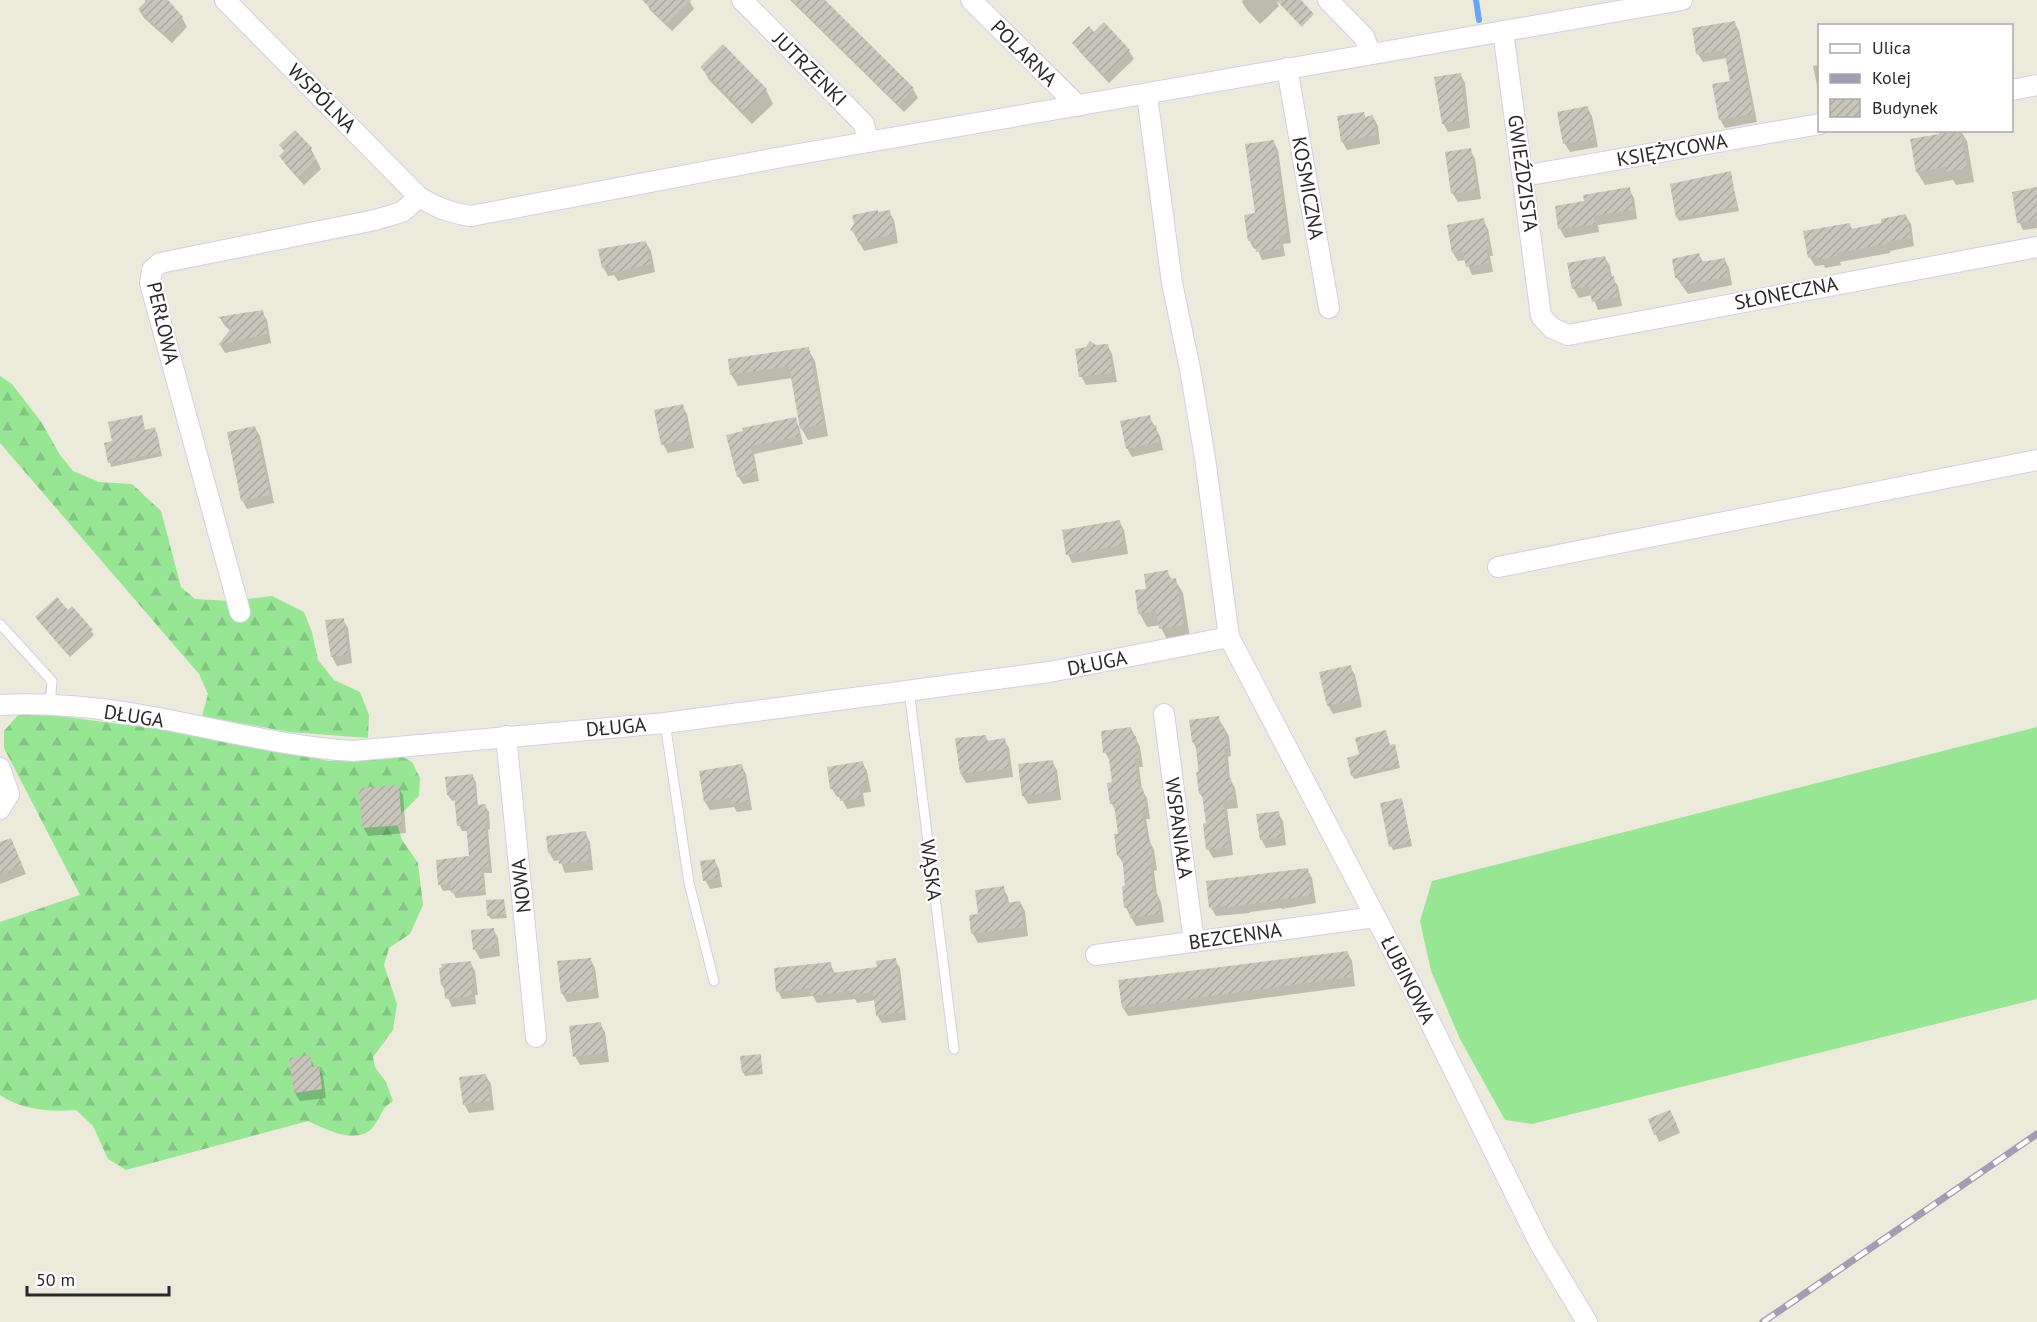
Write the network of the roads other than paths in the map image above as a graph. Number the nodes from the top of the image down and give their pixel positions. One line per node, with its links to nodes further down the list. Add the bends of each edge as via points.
1 (225, 0): 16 (street, WSPÓLNA)
2 (742, 0): 14 (street, JUTRZENKI, via 864,124)
3 (971, 0): 12 (street, POLARNA)
4 (1328, 0): 7 (street, via 1364,37)
5 (1682, 0): 6 (street, WSPÓLNA)
6 (1503, 31): 7 (street, WSPÓLNA); 15 (street, GWIEŹDZISTA)
7 (1371, 54): 8 (street, WSPÓLNA)
8 (1287, 68): 11 (street, WSPÓLNA); 18 (street, KOSMICZNA)
9 (2037, 85): 10 (street)
10 (2013, 90)
11 (1147, 95): 12 (street, WSPÓLNA); 24 (street, via 1172,283 1204,447)
12 (1078, 106): 14 (street, WSPÓLNA)
13 (1818, 124): 15 (street, KSIĘŻYCOWA)
14 (868, 142): 16 (street, WSPÓLNA, via 471,216 452,214)
15 (1524, 176): 19 (street, GWIEŹDZISTA)
16 (419, 197): 22 (street, PERŁOWA, via 402,212 375,220 160,263 152,270 150,283)
17 (2037, 247): 19 (street, SŁONECZNA, via 1568,335 1552,328)
18 (1329, 308)
19 (1541, 316)
20 (2037, 460): 21 (street)
21 (1498, 567)
22 (240, 612)
23 (0, 624): 27 (lane, via 52,681)
24 (1229, 637): 25 (street, DŁUGA, via 1049,672); 33 (street, ŁUBINOWA)
25 (909, 690): 29 (street, DŁUGA); 38 (lane, WĄSKA)
26 (0, 705): 27 (street, DŁUGA)
27 (50, 706): 30 (street, DŁUGA, via 122,712 314,748 353,751)
28 (1164, 714): 34 (street, WSPANIAŁA)
29 (665, 723): 30 (street, DŁUGA); 36 (lane, via 689,883)
30 (506, 736): 37 (street, NOWA)
31 (0, 768): 32 (street, via 9,794)
32 (0, 809)
33 (1375, 916): 34 (street, BEZCENNA); 39 (street, ŁUBINOWA, via 1540,1244)
34 (1194, 942): 35 (street, BEZCENNA)
35 (1096, 955)
36 (714, 981)
37 (536, 1036)
38 (954, 1049)
39 (1587, 1322)

